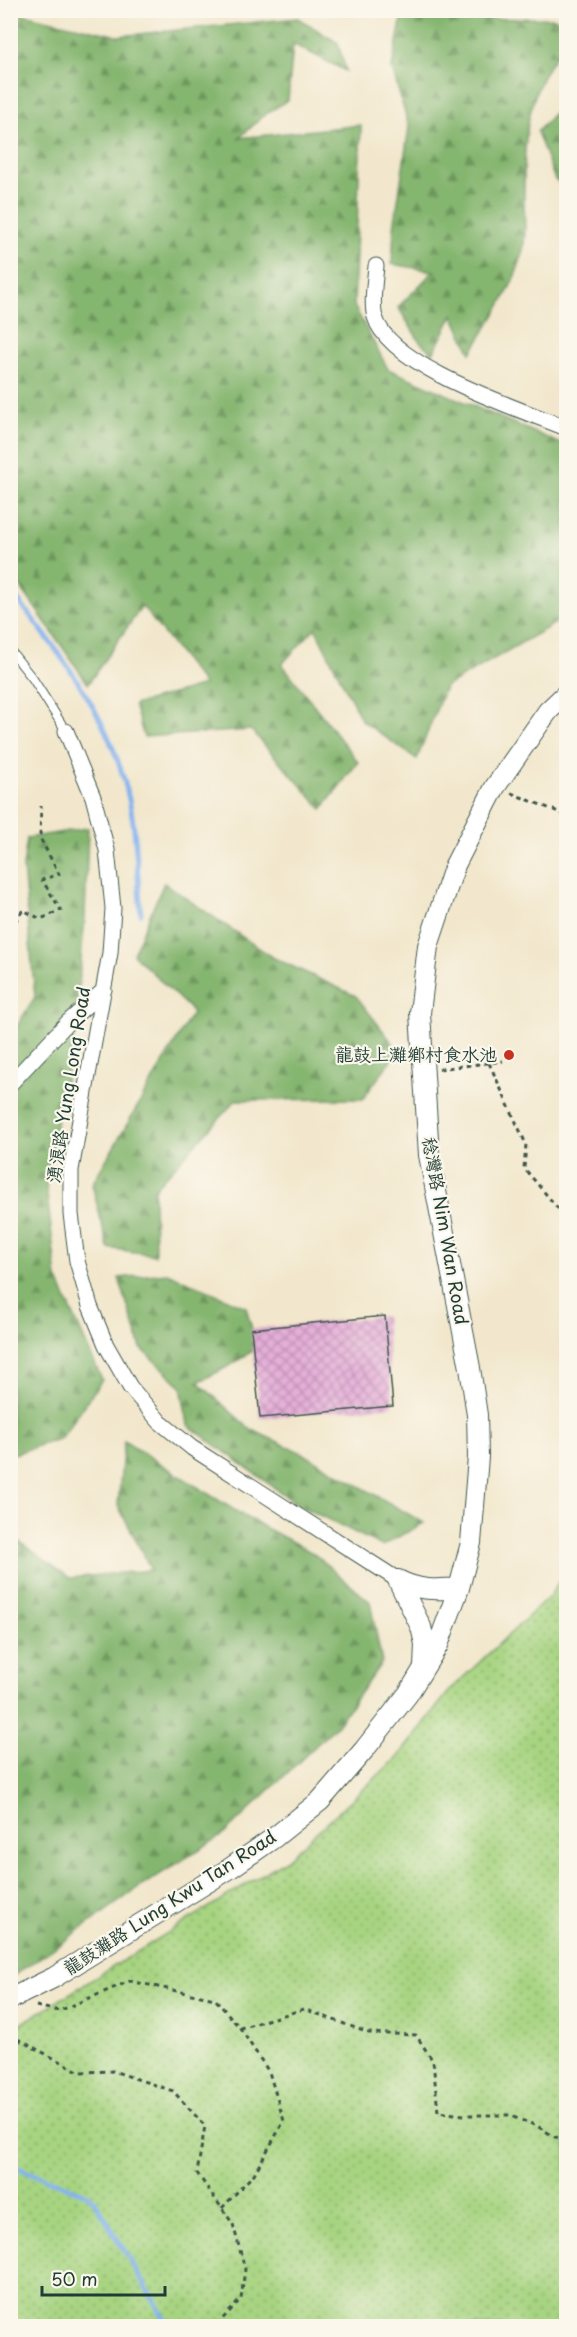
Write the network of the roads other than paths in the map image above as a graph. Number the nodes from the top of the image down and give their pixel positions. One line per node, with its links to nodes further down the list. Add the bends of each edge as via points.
1 (376, 266): 2 (street, via 374,317 388,338 412,360 442,377)
2 (567, 428)
3 (10, 650): 5 (lane, 湧浪路 Yung Long Road)
4 (567, 694): 9 (street, 稔灣路 Nim Wan Road, via 548,711 495,787 455,865 428,946 420,1013 429,1155 477,1415 476,1500 471,1543)
5 (66, 731): 6 (street, 湧浪路 Yung Long Road, via 93,797 107,850 113,908)
6 (104, 990): 7 (street); 8 (street, 湧浪路 Yung Long Road, via 71,1170 71,1214 77,1261 106,1345 130,1387 168,1429)
7 (10, 1084)
8 (398, 1580): 9 (street, via 429,1591); 10 (street, via 421,1627 425,1644)
9 (459, 1588): 10 (street, 龍鼓灘路 Lung Kwu Tan Road, via 438,1645)
10 (423, 1670): 11 (street, 龍鼓灘路 Lung Kwu Tan Road, via 364,1750 320,1801 275,1837 53,1978)
11 (10, 2000)

